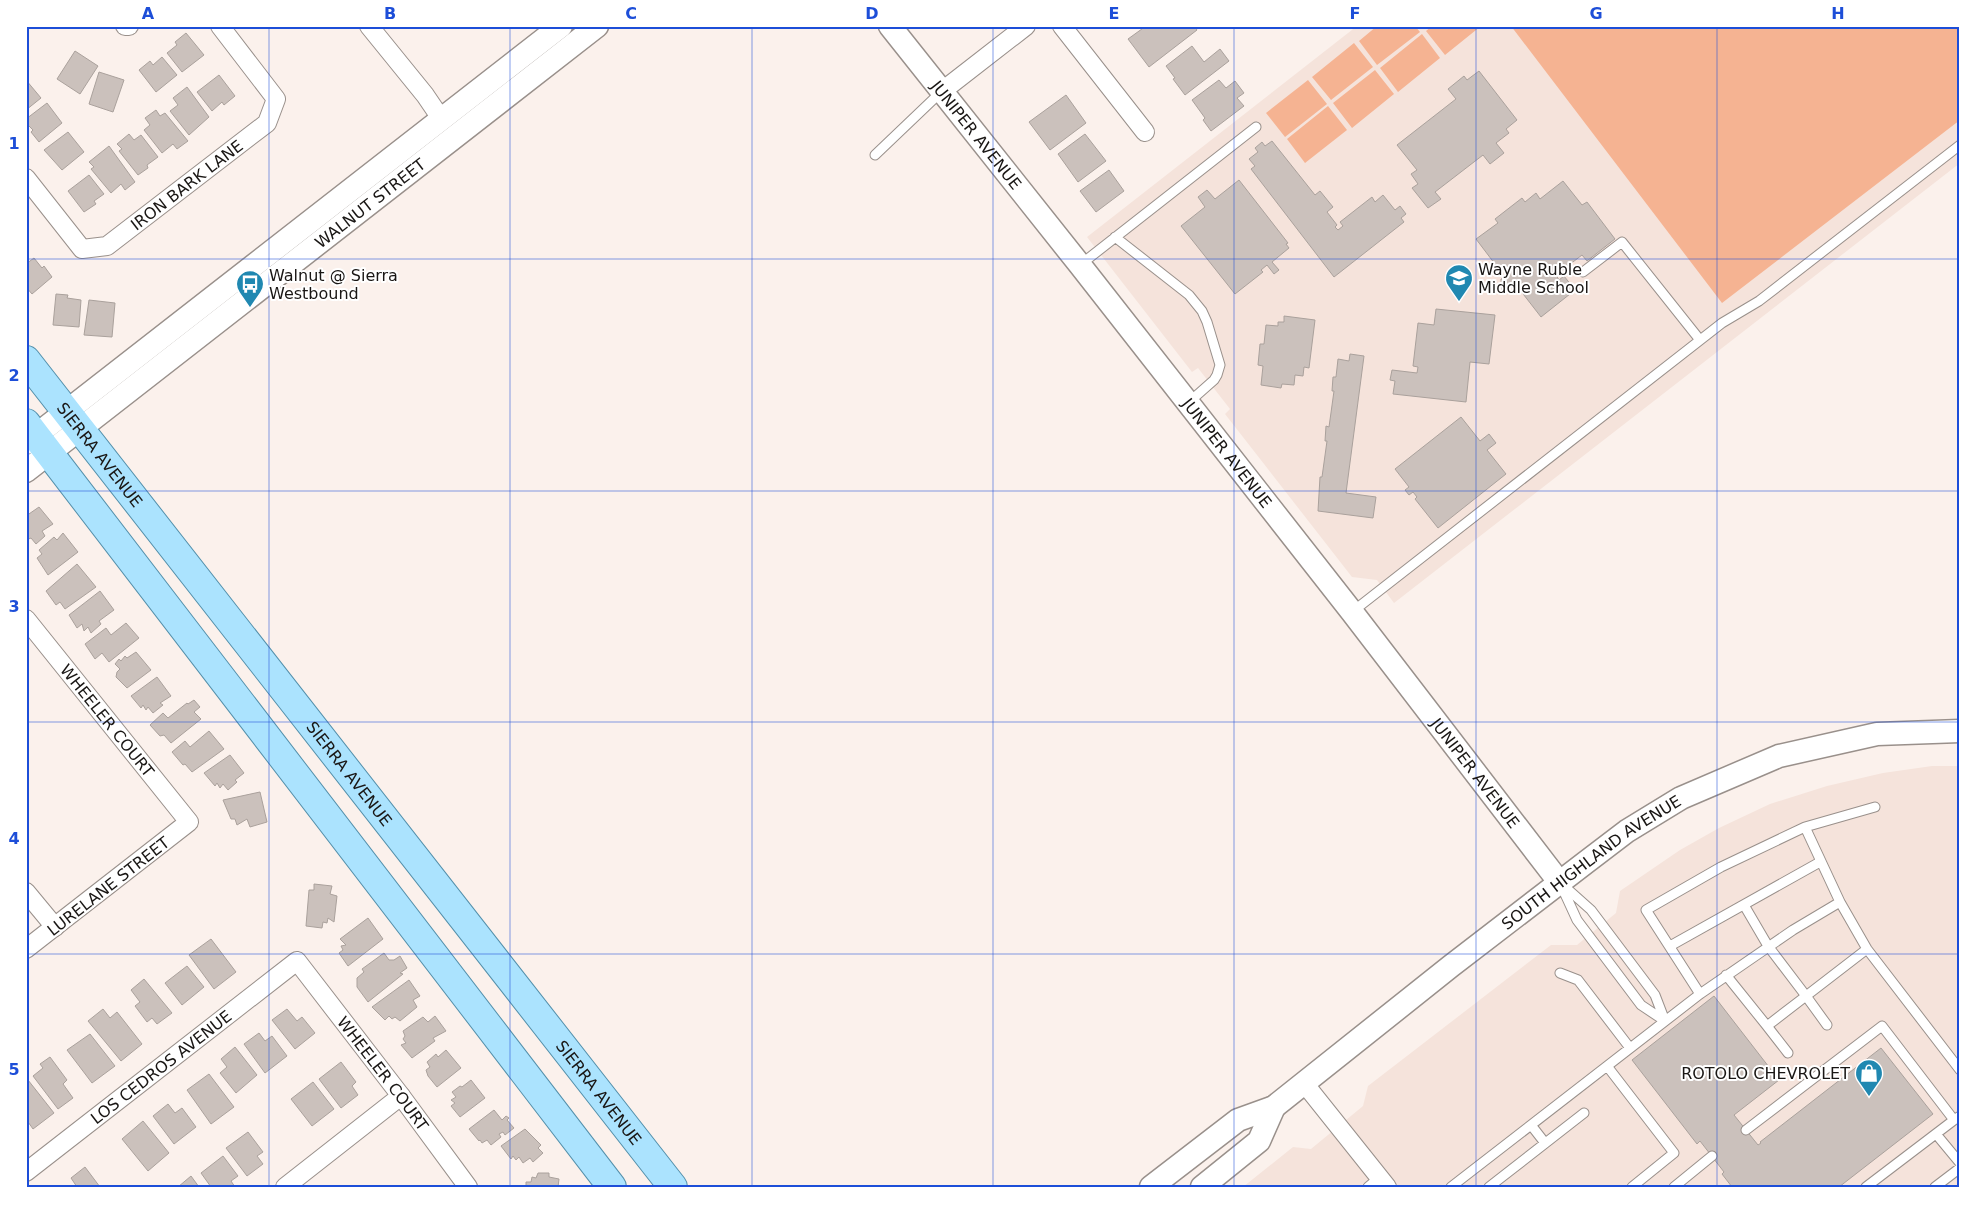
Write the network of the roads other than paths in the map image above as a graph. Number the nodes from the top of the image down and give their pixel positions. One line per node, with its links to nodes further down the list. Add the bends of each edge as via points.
1 (220, 26): 14 (street, IRON BARK LANE, via 276,99 267,123 107,246 82,248)
2 (369, 26): 9 (street)
3 (561, 26): 9 (street, WALNUT STREET)
4 (597, 26): 21 (street, WALNUT STREET)
5 (890, 26): 8 (street, JUNIPER AVENUE)
6 (1026, 26): 8 (street)
7 (1062, 26): 11 (street)
8 (941, 92): 13 (lane); 16 (street, JUNIPER AVENUE)
9 (442, 120): 21 (street, WALNUT STREET)
10 (1256, 126): 15 (lane)
11 (1145, 132)
12 (1960, 145): 18 (lane, via 1759,301 1722,322)
13 (875, 155)
14 (26, 178)
15 (1115, 237): 16 (lane); 20 (lane, via 1189,295 1207,322 1220,365 1218,375)
16 (1080, 265): 20 (street, JUNIPER AVENUE)
17 (1582, 272): 18 (lane, via 1622,242)
18 (1700, 340): 24 (lane)
19 (26, 360): 21 (main road, SIERRA AVENUE)
20 (1188, 404): 24 (street, JUNIPER AVENUE)
21 (73, 421): 22 (street, WALNUT STREET); 69 (main road, SIERRA AVENUE)
22 (34, 439): 23 (street, WALNUT STREET); 68 (main road)
23 (26, 471)
24 (1352, 612): 31 (street, JUNIPER AVENUE)
25 (26, 619): 28 (street, WHEELER COURT)
26 (1960, 730): 31 (street, SOUTH HIGHLAND AVENUE, via 1877,734 1779,756 1681,798 1627,831)
27 (1875, 808): 29 (lane)
28 (189, 822): 35 (street, LURELANE STREET)
29 (1804, 828): 30 (lane); 36 (lane, via 1721,867 1646,910)
30 (1820, 862): 33 (lane); 34 (lane)
31 (1560, 883): 45 (lane, via 1591,910 1655,995); 45 (lane, via 1577,920 1641,1005); 52 (street, SOUTH HIGHLAND AVENUE)
32 (26, 892): 35 (street)
33 (1840, 902): 37 (lane); 38 (lane)
34 (1744, 905): 36 (lane); 37 (lane)
35 (55, 927): 39 (street, LURELANE STREET)
36 (1670, 946): 43 (lane)
37 (1768, 946): 42 (lane); 44 (lane)
38 (1867, 949): 44 (lane); 51 (lane)
39 (26, 950)
40 (297, 961): 53 (street, WHEELER COURT); 64 (street, LOS CEDROS AVENUE)
41 (1560, 973): 48 (lane, via 1578,980)
42 (1726, 975): 43 (lane); 47 (lane)
43 (1700, 994): 45 (lane)
44 (1806, 996): 46 (lane); 47 (lane)
45 (1665, 1021): 48 (lane)
46 (1827, 1025)
47 (1767, 1026): 49 (lane)
48 (1630, 1048): 50 (lane)
49 (1788, 1053)
50 (1607, 1066): 57 (lane); 74 (lane, via 1674,1153)
51 (1960, 1070)
52 (1304, 1083): 54 (street, SOUTH HIGHLAND AVENUE); 65 (street)
53 (401, 1096): 66 (street); 67 (street, WHEELER COURT)
54 (1274, 1107): 70 (street, SOUTH HIGHLAND AVENUE, via 1238,1120); 71 (street, SOUTH HIGHLAND AVENUE, via 1259,1142)
55 (1584, 1113): 60 (lane)
56 (1957, 1118): 58 (lane, via 1882,1026); 59 (lane)
57 (1532, 1125): 60 (lane); 72 (lane)
58 (1746, 1130)
59 (1936, 1134): 62 (lane); 76 (lane)
60 (1545, 1143): 73 (lane)
61 (1712, 1156): 75 (lane)
62 (1960, 1164)
63 (1960, 1168): 77 (lane)
64 (26, 1172)
65 (1379, 1184)
66 (284, 1187)
67 (468, 1187)
68 (612, 1187)
69 (673, 1187)
70 (1151, 1187)
71 (1202, 1187)
72 (1451, 1187)
73 (1489, 1187)
74 (1632, 1187)
75 (1674, 1187)
76 (1866, 1187)
77 (1935, 1187)

